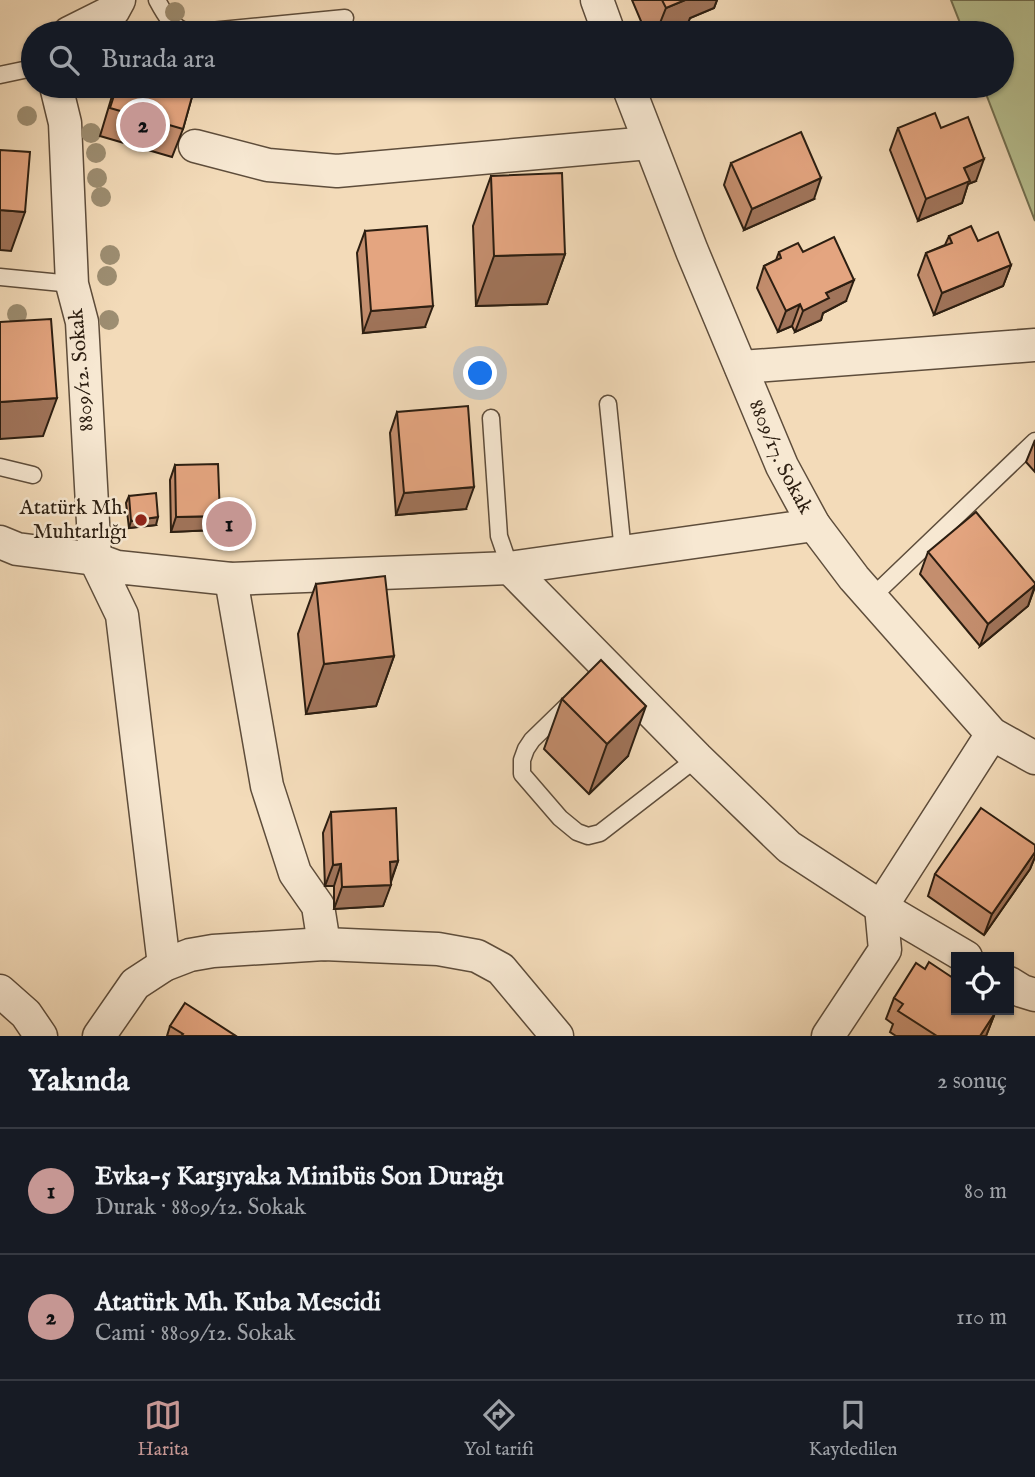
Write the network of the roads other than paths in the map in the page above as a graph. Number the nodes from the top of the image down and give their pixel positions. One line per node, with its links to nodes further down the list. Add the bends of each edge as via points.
1 (119, 0): 5 (street, via 113,11)
2 (157, 0): 6 (lane)
3 (597, 0): 8 (street)
4 (345, 18): 7 (lane)
5 (93, 21)
6 (170, 21)
7 (314, 21)
8 (605, 21)
9 (21, 71): 10 (lane)
10 (0, 75)
11 (59, 98): 16 (street, 8809/12. Sokak, via 65,123)
12 (632, 98): 13 (street, 8809/17. Sokak)
13 (649, 144): 14 (street, via 337,171 268,165); 18 (street, 8809/17. Sokak)
14 (195, 146)
15 (0, 277): 16 (lane)
16 (72, 284): 27 (street, 8809/12. Sokak, via 82,321)
17 (1035, 345): 18 (street)
18 (741, 367): 24 (street, 8809/17. Sokak, via 782,466)
19 (608, 404): 26 (lane)
20 (491, 418): 28 (lane, via 499,536)
21 (1035, 441): 30 (lane)
22 (0, 467): 23 (lane)
23 (33, 475)
24 (814, 525): 26 (street); 30 (street, 8809/17. Sokak)
25 (0, 542): 27 (street, via 17,549)
26 (623, 552): 28 (street)
27 (94, 559): 29 (street, via 117,567); 38 (street, via 122,615)
28 (510, 568): 29 (street); 33 (street)
29 (231, 579): 36 (street, via 267,786 295,873 318,906)
30 (872, 597): 32 (street, 8809/17. Sokak)
31 (571, 702): 33 (lane, via 532,740 522,760 522,774 576,832 600,833)
32 (992, 734): 34 (street, 8809/17. Sokak); 35 (street)
33 (697, 758): 35 (street, via 789,847)
34 (1035, 758)
35 (881, 907): 37 (street); 45 (street, via 885,950)
36 (324, 944): 38 (street, via 213,951); 44 (street, via 438,948 477,956 501,969)
37 (958, 952)
38 (163, 965): 43 (street, via 135,984)
39 (1014, 986): 41 (street)
40 (0, 991): 42 (street, via 26,1014)
41 (1035, 995)
42 (41, 1036)
43 (99, 1036)
44 (557, 1036)
45 (828, 1036)

